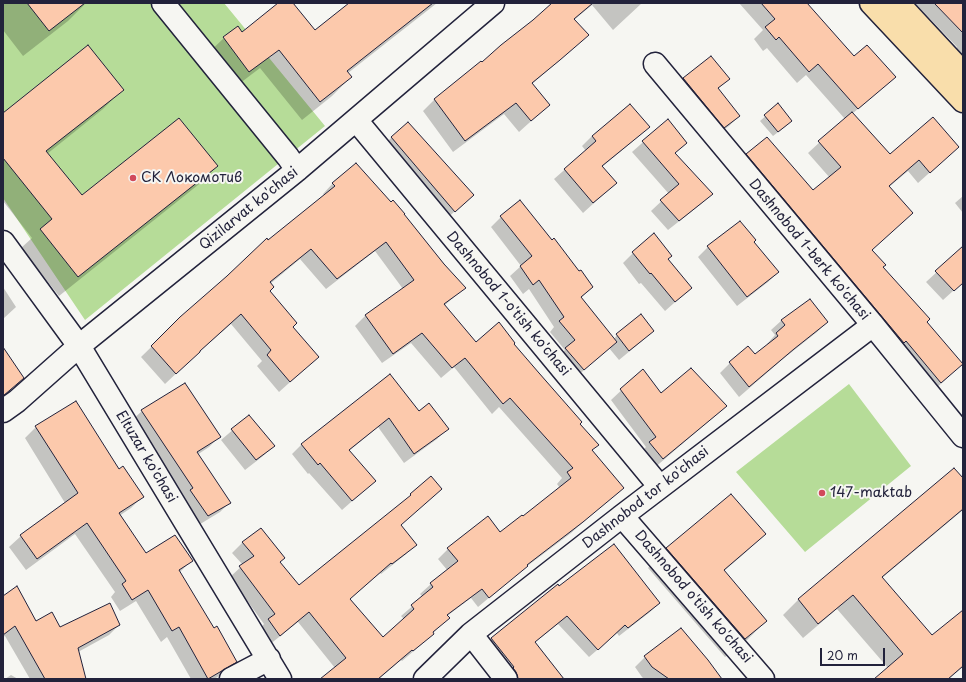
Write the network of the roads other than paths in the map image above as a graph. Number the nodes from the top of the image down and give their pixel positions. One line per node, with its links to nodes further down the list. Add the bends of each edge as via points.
1 (163, 3): 9 (street)
2 (494, 3): 8 (street, Qizilarvat ko'chasi)
3 (871, 3): 7 (main road)
4 (898, 3): 6 (main road)
5 (655, 64): 11 (street, Dashnobod 1-berk ko'chasi)
6 (963, 72)
7 (963, 101)
8 (356, 120): 9 (street, Qizilarvat ko'chasi); 15 (street, Dashnobod 1-o'tish ko'chasi)
9 (297, 170): 12 (street, Qizilarvat ko'chasi)
10 (3, 242): 12 (street, Eltuzar ko'chasi)
11 (873, 325): 14 (street, Dashnobod 1-berk ko'chasi); 15 (street, Dashnobod tor ko'chasi)
12 (79, 346): 13 (street, Qizilarvat ko'chasi, via 17,402); 18 (street, Eltuzar ko'chasi)
13 (3, 411)
14 (963, 436)
15 (660, 487): 16 (street, Dashnobod tor ko'chasi)
16 (622, 516): 17 (street, Dashnobod tor ko'chasi); 23 (street, Dashnobod o'tish ko'chasi)
17 (471, 634): 21 (street, Dashnobod tor ko'chasi); 22 (street)
18 (268, 659): 19 (street); 20 (street, Eltuzar ko'chasi)
19 (231, 679)
20 (280, 679)
21 (425, 679)
22 (506, 679)
23 (763, 679)

